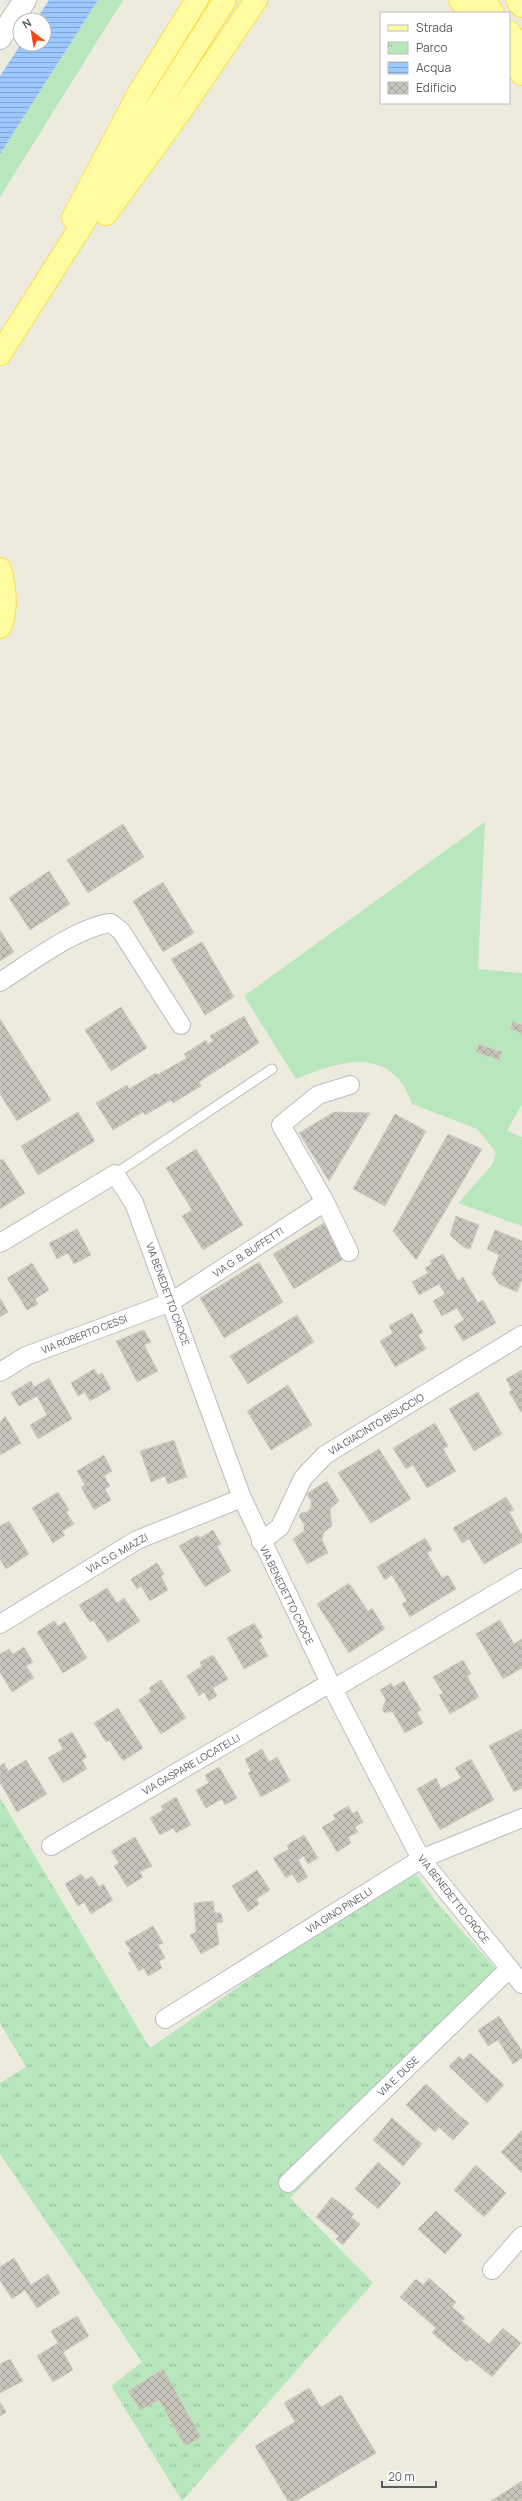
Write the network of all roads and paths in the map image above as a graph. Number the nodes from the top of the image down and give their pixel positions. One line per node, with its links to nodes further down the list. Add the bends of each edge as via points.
1 (25, 0): 12 (main road)
2 (197, 0): 16 (main road, via 140,91 72,218)
3 (225, 0): 16 (main road)
4 (256, 0): 16 (main road, via 100,223)
5 (460, 0): 9 (main road)
6 (483, 0): 10 (main road)
7 (517, 0): 8 (main road)
8 (522, 6)
9 (470, 12)
10 (492, 12)
11 (510, 33): 13 (main road)
12 (0, 38)
13 (522, 47)
14 (510, 60): 15 (main road)
15 (522, 74)
16 (60, 262): 17 (main road)
17 (0, 354)
18 (0, 569): 19 (main road, via 5,587 4,619)
19 (0, 627)
20 (0, 982): 21 (street, via 79,933 101,924 111,923 121,931)
21 (181, 1025)
22 (272, 1069): 24 (lane)
23 (350, 1085): 25 (street, via 318,1095 281,1125)
24 (115, 1174): 26 (street); 28 (street, VIA BENEDETTO CROCE, via 134,1203)
25 (325, 1202): 27 (street); 28 (street, VIA G. B. BUFFETTI)
26 (0, 1243)
27 (349, 1252)
28 (171, 1302): 30 (street, VIA ROBERTO CESSI, via 26,1356); 31 (street, VIA BENEDETTO CROCE)
29 (522, 1336): 32 (street, VIA GIACINTO BISUCCIO, via 325,1455 303,1478 280,1527)
30 (0, 1372)
31 (242, 1498): 32 (street, VIA BENEDETTO CROCE); 34 (street, VIA G.G. MIAZZI, via 137,1540)
32 (262, 1542): 35 (street, VIA BENEDETTO CROCE)
33 (522, 1578): 35 (street, VIA GASPARE LOCATELLI)
34 (0, 1624)
35 (332, 1686): 37 (street, VIA GASPARE LOCATELLI); 38 (street, VIA BENEDETTO CROCE)
36 (522, 1818): 38 (street, VIA GINO PINELLI)
37 (51, 1846)
38 (421, 1860): 39 (street, VIA BENEDETTO CROCE); 41 (street, VIA GINO PINELLI)
39 (509, 1969): 40 (street, VIA BENEDETTO CROCE); 42 (street, VIA E. DUSE)
40 (522, 1984)
41 (165, 2019)
42 (288, 2183)
43 (522, 2236): 44 (street)
44 (492, 2270)

